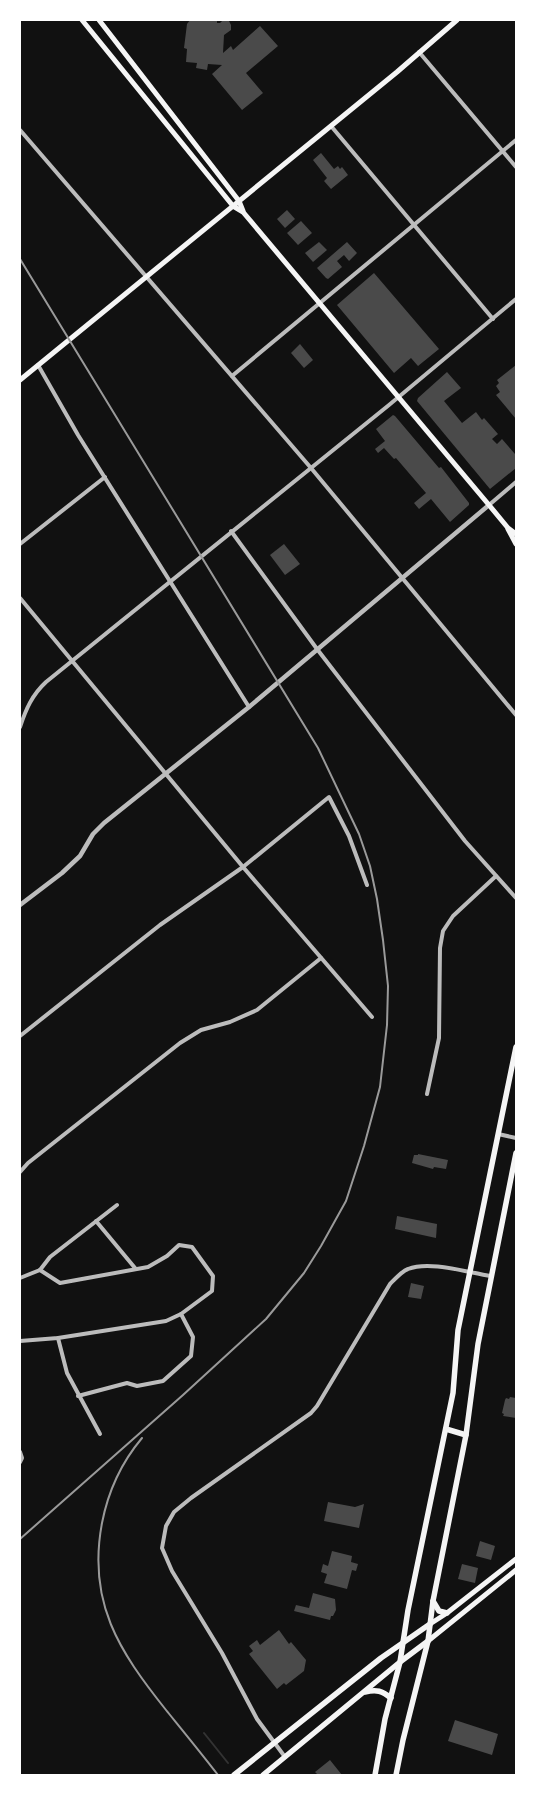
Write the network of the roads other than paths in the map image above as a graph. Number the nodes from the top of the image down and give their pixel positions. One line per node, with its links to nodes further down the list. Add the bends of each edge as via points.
1 (82, 20): 11 (main road)
2 (99, 20): 10 (main road)
3 (457, 20): 4 (main road)
4 (420, 52): 5 (main road); 8 (street)
5 (331, 126): 10 (main road); 13 (street)
6 (20, 130): 14 (street)
7 (516, 140): 8 (street)
8 (503, 151): 9 (street); 13 (street)
9 (516, 167)
10 (240, 200): 11 (main road); 12 (main road)
11 (233, 206): 12 (main road); 14 (main road)
12 (243, 212): 16 (main road)
13 (415, 225): 16 (street); 17 (street)
14 (146, 278): 18 (main road); 19 (street)
15 (516, 299): 17 (street)
16 (320, 303): 19 (street); 21 (main road)
17 (492, 319): 21 (street)
18 (38, 365): 20 (main road); 23 (street)
19 (232, 376): 22 (street)
20 (20, 380)
21 (399, 397): 22 (street); 25 (main road)
22 (311, 468): 27 (street); 31 (street)
23 (105, 477): 29 (street); 32 (street)
24 (516, 482): 25 (street)
25 (488, 505): 26 (main road); 31 (street)
26 (508, 528): 28 (main road); 30 (main road)
27 (232, 531): 32 (street); 34 (street)
28 (516, 534)
29 (20, 544)
30 (516, 544)
31 (402, 577): 34 (street); 37 (street)
32 (169, 581): 35 (street); 36 (street)
33 (20, 598): 35 (street)
34 (317, 649): 36 (street); 41 (street, via 465,841)
35 (72, 660): 38 (street, via 37,691); 39 (street)
36 (248, 707): 39 (street)
37 (516, 716)
38 (20, 727)
39 (166, 773): 40 (street); 44 (street, via 104,823 80,856)
40 (243, 868): 42 (street, via 329,797 349,836); 45 (street); 47 (street, via 160,925)
41 (496, 876): 43 (street); 49 (street, via 453,916 443,931 439,1038)
42 (367, 885)
43 (516, 898)
44 (20, 905)
45 (321, 958): 46 (street); 53 (street, via 257,1010 200,1030 180,1043 28,1162)
46 (372, 1017)
47 (20, 1036)
48 (516, 1047): 50 (main road)
49 (427, 1094)
50 (498, 1134): 51 (street); 58 (main road)
51 (516, 1138)
52 (516, 1153): 59 (main road)
53 (20, 1172)
54 (117, 1205): 55 (street)
55 (96, 1221): 56 (street); 57 (street, via 50,1257)
56 (135, 1268): 57 (street, via 60,1283); 61 (street, via 148,1267 179,1245 192,1247 212,1276 212,1291)
57 (40, 1270): 60 (street)
58 (470, 1273): 59 (street); 65 (main road, via 458,1330 453,1393); 80 (street, via 433,1266 405,1270 390,1284 311,1413 191,1498 174,1512 166,1526 162,1548 172,1571 222,1653 257,1719)
59 (491, 1276): 67 (main road)
60 (20, 1278)
61 (180, 1314): 62 (street, via 166,1321); 64 (street, via 193,1337 191,1356 163,1381 137,1386 127,1383)
62 (58, 1338): 63 (street); 64 (street, via 67,1373)
63 (20, 1341)
64 (78, 1396): 66 (street)
65 (446, 1429): 67 (main road); 76 (main road)
66 (100, 1434)
67 (466, 1435): 72 (main road)
68 (20, 1452): 69 (street)
69 (20, 1462)
70 (516, 1559): 73 (main road)
71 (516, 1570): 75 (main road)
72 (433, 1601): 73 (main road, via 439,1611); 74 (main road)
73 (447, 1613): 74 (main road)
74 (430, 1624): 75 (main road); 76 (main road)
75 (428, 1641): 77 (main road); 85 (main road)
76 (402, 1643): 77 (main road); 80 (main road)
77 (400, 1662): 78 (main road); 79 (main road)
78 (363, 1692): 79 (main road, via 377,1690); 81 (main road)
79 (391, 1698): 84 (main road)
80 (274, 1742): 81 (street); 82 (main road)
81 (285, 1757): 83 (main road)
82 (234, 1775)
83 (263, 1775)
84 (375, 1775)
85 (396, 1775)

